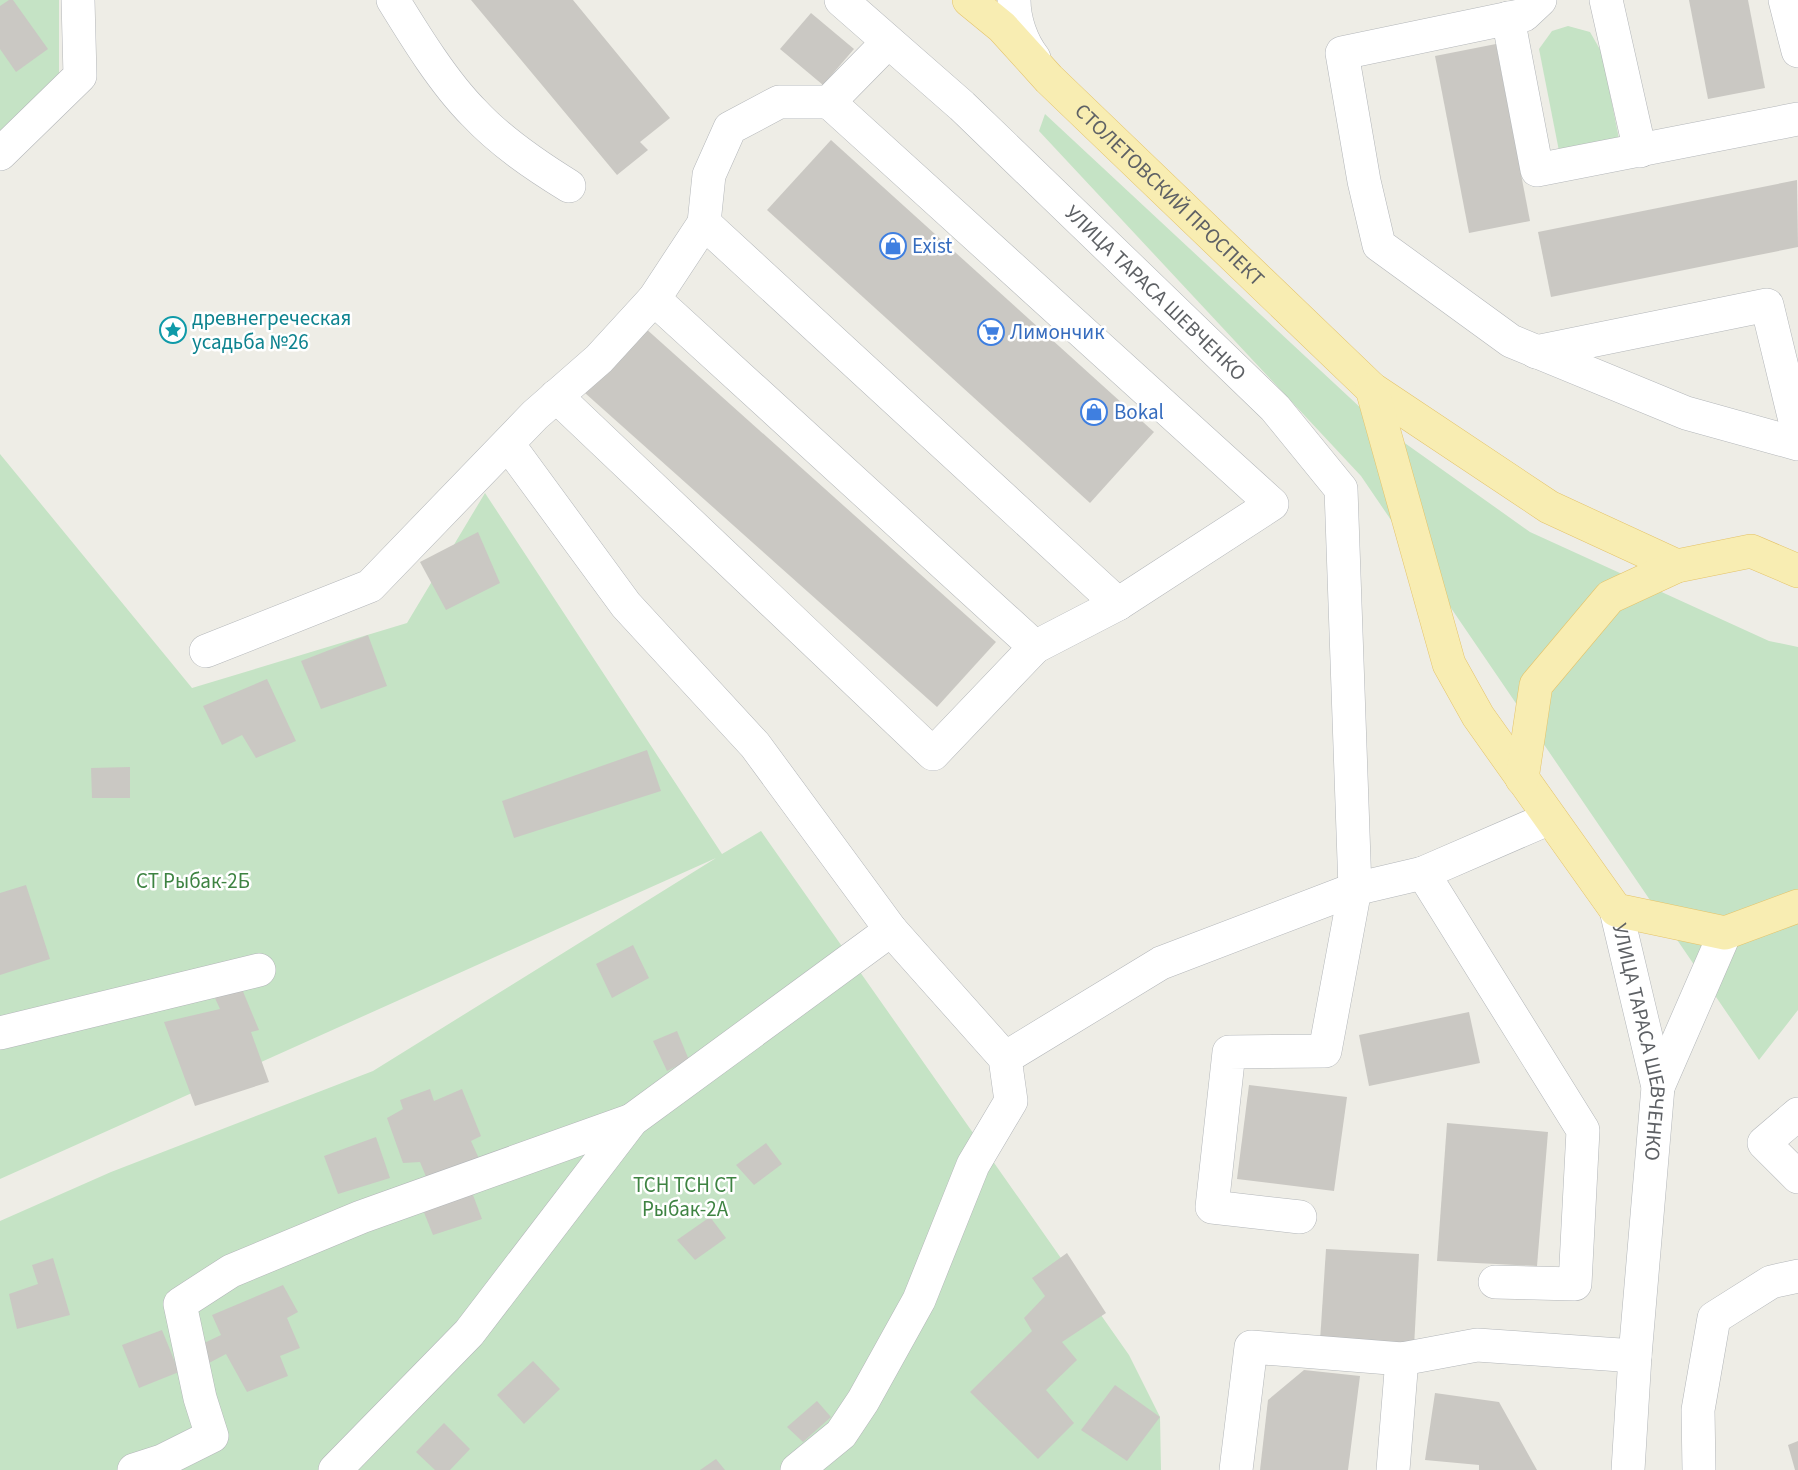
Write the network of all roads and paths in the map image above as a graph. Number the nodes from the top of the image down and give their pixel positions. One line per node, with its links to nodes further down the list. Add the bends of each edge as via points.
1 (78, 0): 16 (street, via 80,76)
2 (393, 0): 17 (street, via 414,35 473,112 526,159)
3 (841, 0): 10 (street, УЛИЦА ТАРАСА ШЕВЧЕНКО)
4 (969, 0): 12 (main road, СТОЛЕТОВСКИЙ ПРОСПЕКТ, via 1002,27)
5 (1014, 0): 12 (street, via 1026,48)
6 (1540, 0): 9 (street, via 1524,15)
7 (1605, 0): 15 (street)
8 (1785, 0): 11 (street)
9 (1508, 18): 15 (street, via 1537,170); 20 (street, via 1342,53 1379,245 1511,341)
10 (888, 42): 13 (street); 34 (street, УЛИЦА ТАРАСА ШЕВЧЕНКО, via 962,106 1275,408 1341,489)
11 (1798, 51)
12 (1049, 79): 21 (main road, СТОЛЕТОВСКИЙ ПРОСПЕКТ)
13 (829, 102): 18 (street, via 779,102 730,128 709,175); 28 (street, via 1272,504)
14 (1798, 119): 15 (street)
15 (1640, 151)
16 (0, 154)
17 (569, 186)
18 (704, 224): 19 (street); 28 (street)
19 (654, 299): 22 (street, via 599,359); 29 (street)
20 (1536, 352): 23 (street, via 1767,305); 25 (street, via 1686,413)
21 (1372, 390): 26 (main road, СТОЛЕТОВСКИЙ ПРОСПЕКТ, via 1549,507); 31 (main road, УЛИЦА ТАРАСА ШЕВЧЕНКО, via 1449,664 1478,716)
22 (556, 396): 24 (street); 29 (street, via 933,754)
23 (1798, 433)
24 (508, 444): 30 (street, via 370,586); 37 (street, via 626,605 755,745)
25 (1798, 444)
26 (1677, 566): 27 (main road, via 1751,551); 31 (main road, via 1610,597 1536,685)
27 (1798, 571)
28 (1118, 604): 29 (street)
29 (1035, 647)
30 (206, 651)
31 (1522, 779): 32 (main road, УЛИЦА ТАРАСА ШЕВЧЕНКО)
32 (1550, 818): 33 (street); 36 (main road, УЛИЦА ТАРАСА ШЕВЧЕНКО)
33 (1423, 873): 34 (street); 48 (street, via 1583,1130 1575,1284)
34 (1355, 889): 41 (street, via 1161,963); 46 (street, via 1324,1051 1229,1053 1212,1207)
35 (1798, 906): 38 (main road)
36 (1616, 910): 38 (main road); 42 (street, УЛИЦА ТАРАСА ШЕВЧЕНКО)
37 (891, 930): 41 (street); 44 (street)
38 (1725, 933): 42 (street)
39 (259, 970): 40 (street)
40 (0, 1033)
41 (1005, 1058): 53 (street, via 1011,1101 973,1165 919,1300 841,1434)
42 (1658, 1087): 49 (street, УЛИЦА ТАРАСА ШЕВЧЕНКО)
43 (1798, 1114): 45 (street, via 1764,1143)
44 (632, 1120): 51 (street, via 361,1217 231,1271 180,1304 212,1436); 52 (street, via 469,1333)
45 (1798, 1177)
46 (1299, 1217)
47 (1798, 1276): 57 (street, via 1771,1282 1714,1318 1698,1410)
48 (1495, 1282)
49 (1635, 1356): 50 (street, via 1477,1345); 56 (street, УЛИЦА ТАРАСА ШЕВЧЕНКО)
50 (1402, 1359): 54 (street, via 1251,1347); 55 (street)
51 (135, 1470)
52 (334, 1470)
53 (796, 1470)
54 (1236, 1470)
55 (1393, 1470)
56 (1628, 1470)
57 (1699, 1470)

